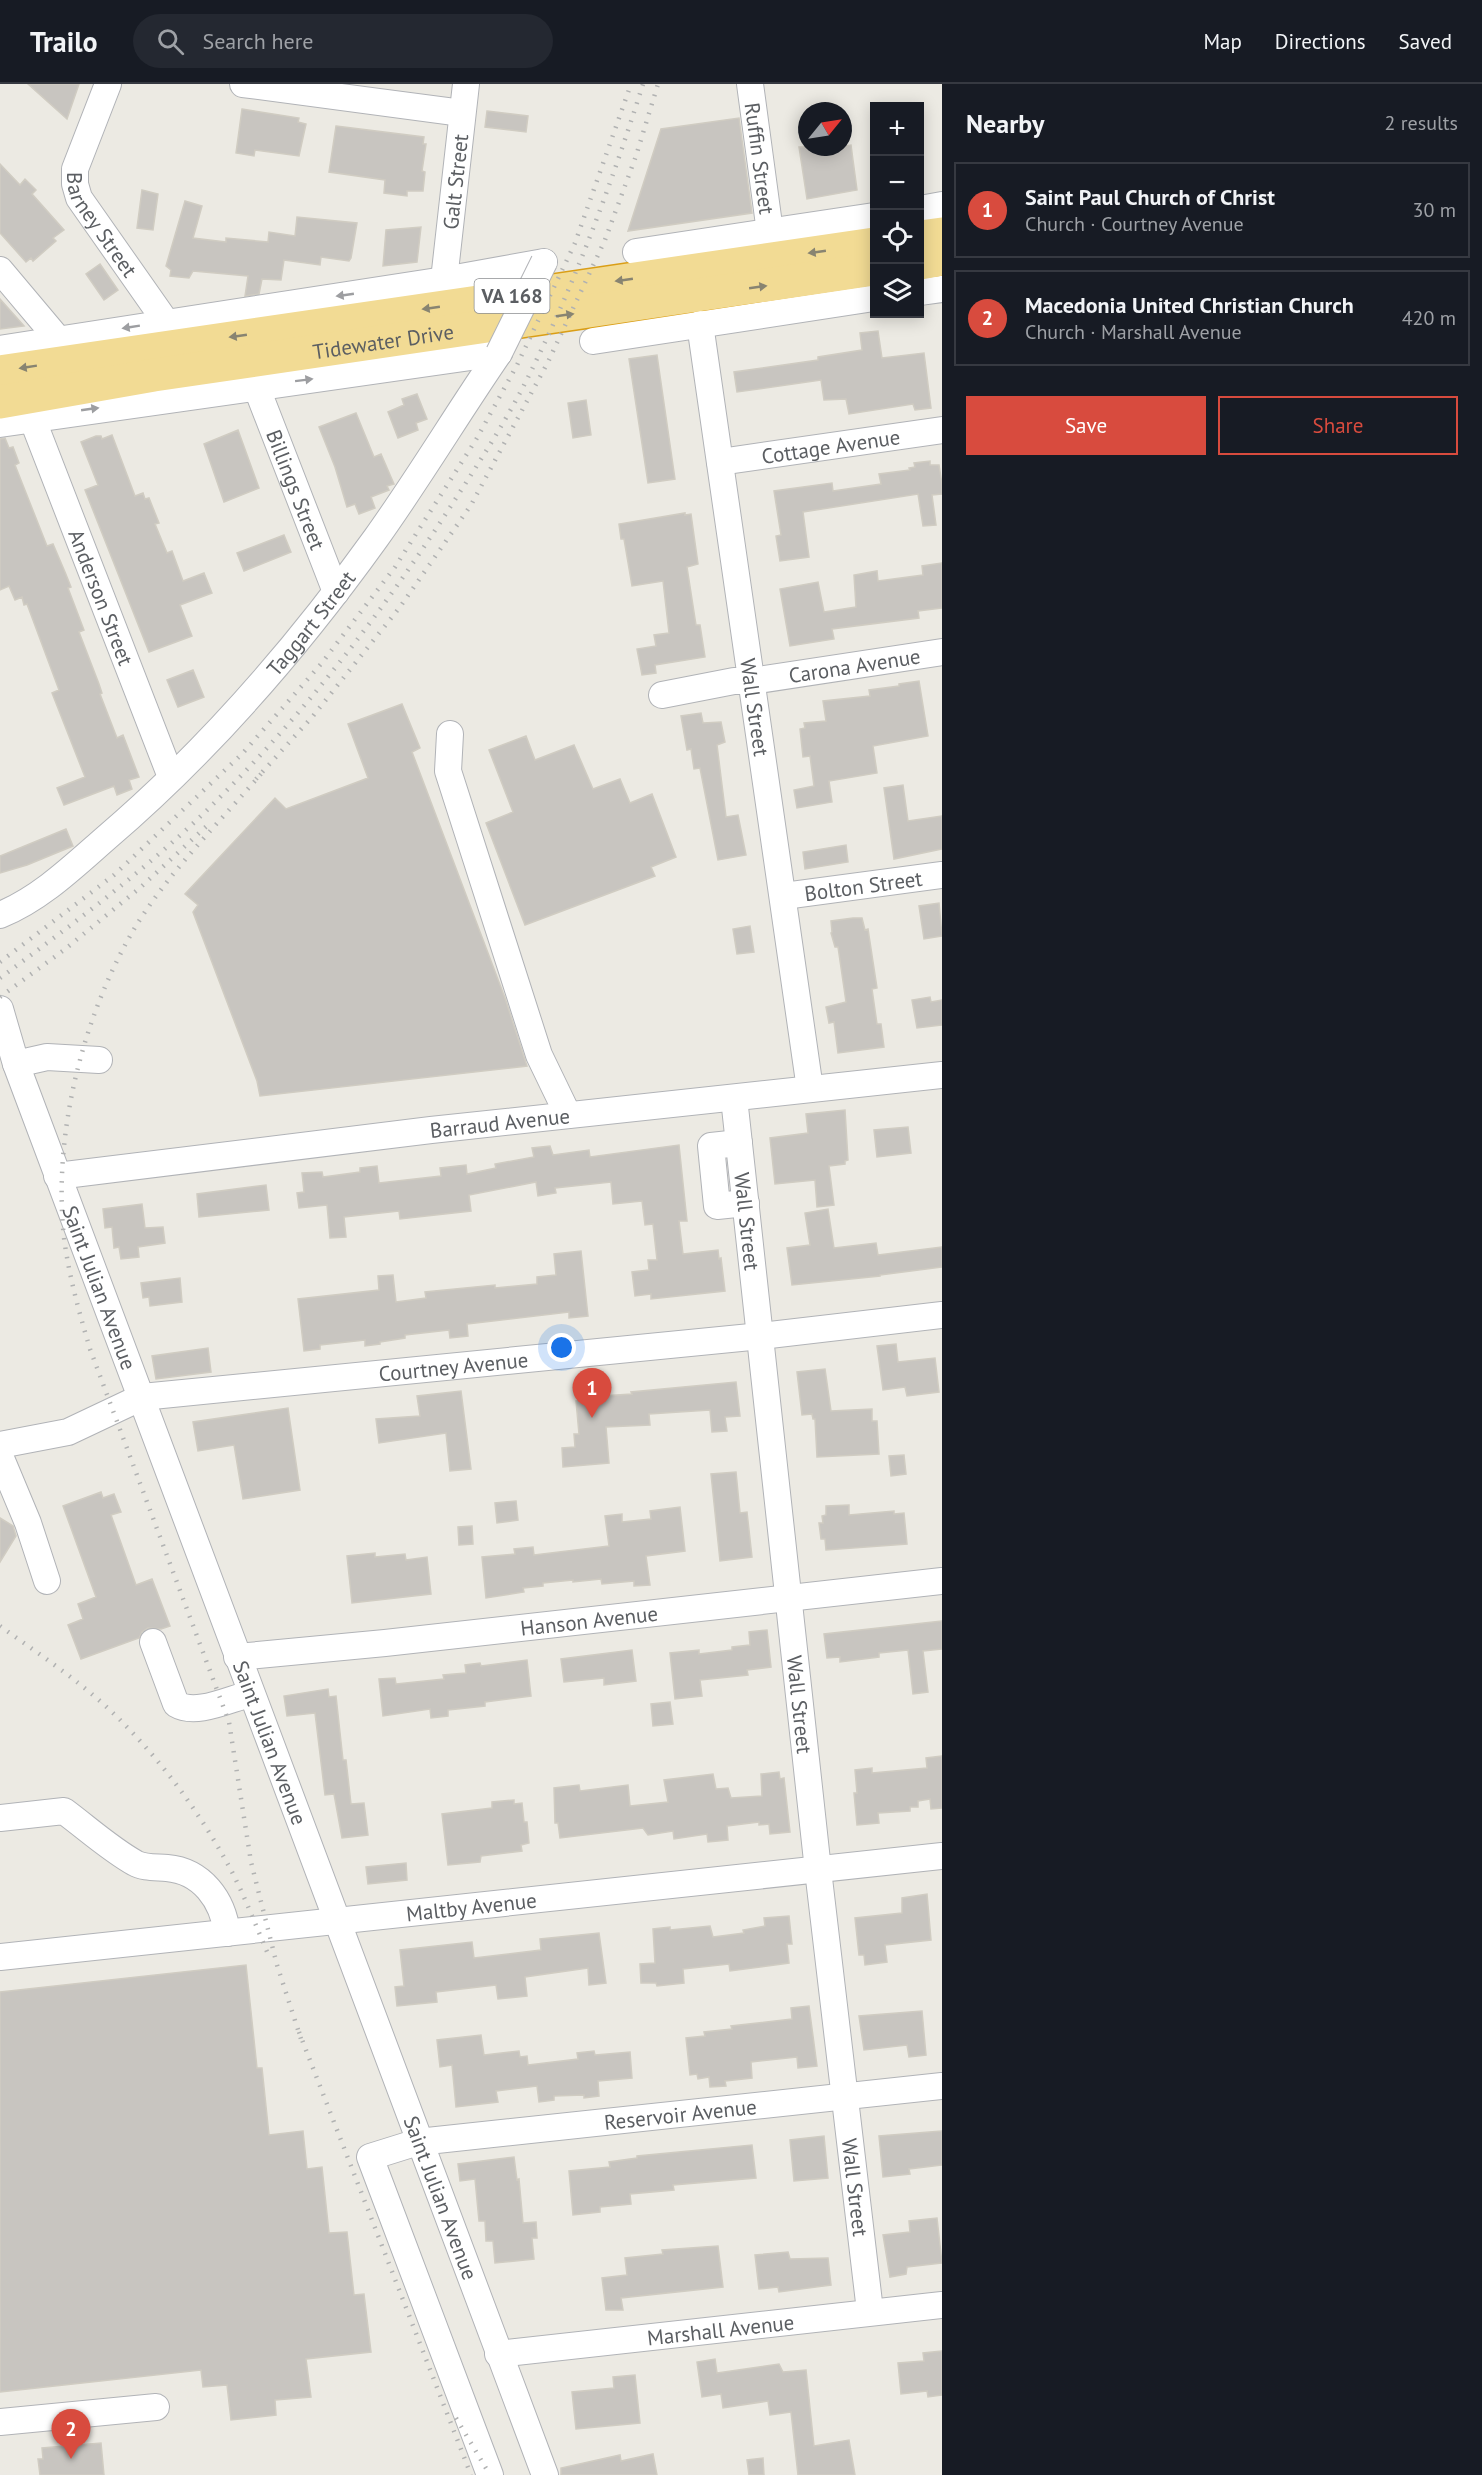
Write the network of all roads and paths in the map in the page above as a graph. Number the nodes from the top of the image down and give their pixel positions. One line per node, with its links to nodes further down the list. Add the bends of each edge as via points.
1 (108, 84): 22 (street, Barney Street, via 75,170 75,184 79,198)
2 (243, 84): 5 (street)
3 (466, 84): 5 (street, Galt Street)
4 (750, 84): 9 (street, Ruffin Street)
5 (462, 113): 18 (street, Galt Street)
6 (942, 205): 7 (street)
7 (924, 208)
8 (870, 217): 9 (street)
9 (770, 232): 13 (street)
10 (942, 234): 11 (highway)
11 (924, 236)
12 (870, 245): 28 (highway, Tidewater Drive / VA 168, one-way to 28)
13 (636, 252)
14 (942, 260): 15 (highway)
15 (924, 262)
16 (0, 270): 24 (street)
17 (870, 270): 30 (highway, Tidewater Drive / VA 168, one-way to 17)
18 (444, 280): 22 (street, one-way to 22); 27 (street, Taggart Street, bridge, via 544,262)
19 (942, 289): 20 (street)
20 (924, 291)
21 (870, 299): 23 (street)
22 (166, 322): 24 (street, one-way to 24)
23 (700, 324): 25 (street); 34 (street, Wall Street)
24 (58, 339): 26 (street)
25 (593, 341)
26 (0, 349)
27 (499, 353): 29 (street, Tidewater Drive, one-way to 27); 35 (street, Taggart Street)
28 (0, 372)
29 (256, 386): 31 (street, Tidewater Drive, one-way to 29); 35 (street, Billings Street)
30 (0, 402)
31 (32, 418): 32 (street, Tidewater Drive); 40 (street, Anderson Street)
32 (0, 424)
33 (942, 430): 34 (street, Cottage Avenue)
34 (720, 462): 37 (street, Wall Street)
35 (336, 592): 40 (street, Taggart Street, via 256,691)
36 (942, 652): 37 (street, Carona Avenue)
37 (752, 681): 38 (street, Carona Avenue); 42 (street, Wall Street)
38 (662, 695)
39 (450, 734): 50 (street, via 448,771 539,1055)
40 (171, 777): 43 (street, Taggart Street, via 63,875 19,907)
41 (942, 875): 42 (street, Bolton Street)
42 (784, 896): 48 (street, Wall Street)
43 (0, 915)
44 (0, 1009): 46 (street, Saint Julian Avenue)
45 (99, 1060): 46 (street, via 47,1057)
46 (16, 1064): 51 (street, Saint Julian Avenue)
47 (942, 1075): 48 (street, Barraud Avenue)
48 (810, 1089): 49 (street, Barraud Avenue)
49 (734, 1098): 50 (street, Barraud Avenue); 53 (street, Wall Street)
50 (568, 1116): 51 (street, Barraud Avenue)
51 (57, 1176): 54 (street, Saint Julian Avenue)
52 (942, 1315): 53 (street, Courtney Avenue)
53 (761, 1336): 54 (street, Courtney Avenue); 59 (street, Wall Street)
54 (142, 1397): 55 (street, Courtney Avenue, via 68,1432); 61 (street, Saint Julian Avenue)
55 (0, 1446)
56 (0, 1456): 57 (street)
57 (47, 1581)
58 (942, 1581): 59 (street, Hanson Avenue)
59 (789, 1598): 61 (street, Hanson Avenue); 65 (street, Wall Street)
60 (153, 1642): 62 (street, via 176,1704 182,1708 202,1707)
61 (237, 1657): 62 (street, Saint Julian Avenue)
62 (250, 1694): 66 (street, Saint Julian Avenue)
63 (0, 1818): 67 (street, via 64,1811 137,1865 170,1868 195,1877 218,1899)
64 (942, 1856): 65 (street, Maltby Avenue)
65 (818, 1870): 66 (street, Maltby Avenue); 70 (street, Wall Street)
66 (335, 1920): 67 (street, Maltby Avenue); 71 (street, Saint Julian Avenue)
67 (227, 1933): 68 (street, Maltby Avenue)
68 (0, 1957)
69 (942, 2086): 70 (street, Reservoir Avenue)
70 (844, 2097): 71 (street, Reservoir Avenue); 73 (street, Wall Street)
71 (418, 2142): 74 (street, Saint Julian Avenue); 77 (street, Reservoir Avenue, via 370,2157)
72 (942, 2304): 73 (street, Marshall Avenue)
73 (870, 2311): 74 (street, Marshall Avenue)
74 (498, 2354): 78 (street, Saint Julian Avenue)
75 (156, 2407): 76 (street)
76 (0, 2422)
77 (490, 2475)
78 (544, 2475)

